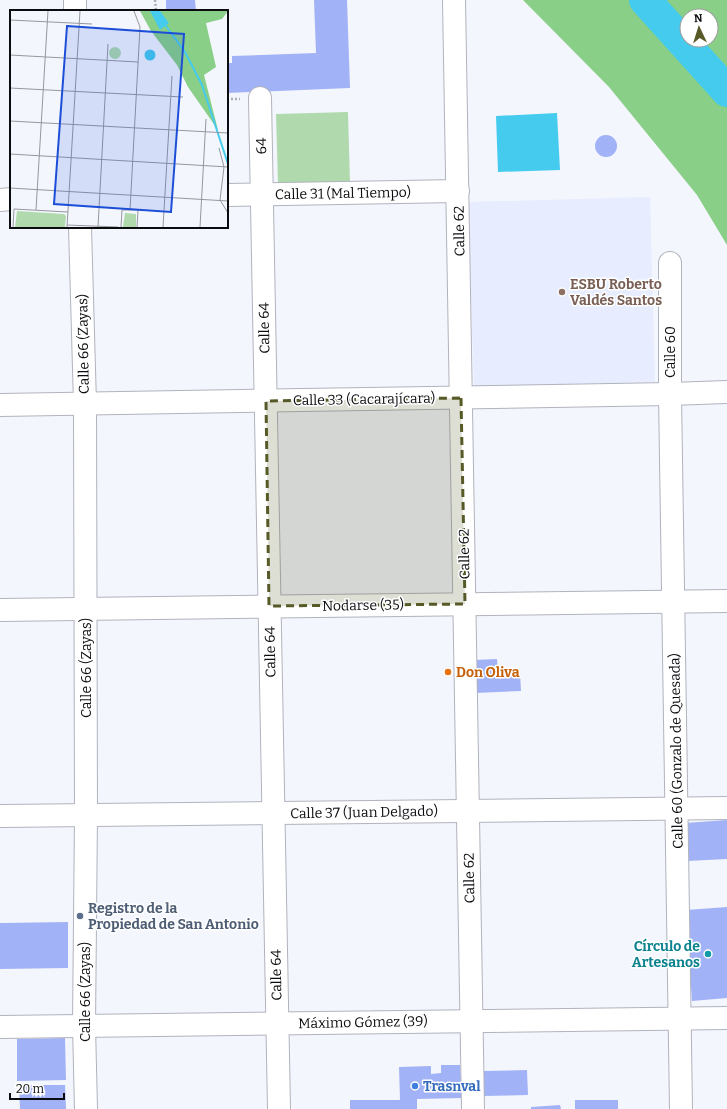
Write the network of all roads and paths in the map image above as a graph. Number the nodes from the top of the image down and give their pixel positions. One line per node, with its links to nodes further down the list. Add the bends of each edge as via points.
1 (155, 0): 3 (path)
2 (454, 0): 5 (street, Calle 62)
3 (156, 10)
4 (260, 98): 6 (street, 64)
5 (458, 190): 6 (street, Calle 31 (Mal Tiempo)); 12 (street, Calle 62)
6 (262, 194): 7 (street, Calle 31 (Mal Tiempo)); 13 (street, Calle 64)
7 (228, 195)
8 (80, 228): 14 (street, Calle 66 (Zayas))
9 (670, 262): 11 (street, Calle 60)
10 (727, 392): 11 (street, Calle 33 (Cacarajícara))
11 (670, 394): 12 (street, Calle 33 (Cacarajícara)); 17 (street, Calle 60 (Gonzalo de Quesada))
12 (461, 398): 13 (street, Calle 33 (Cacarajícara)); 18 (street, Calle 62)
13 (266, 401): 14 (street, Calle 33 (Cacarajícara)); 19 (street, Calle 64)
14 (85, 404): 15 (street, Calle 33 (Cacarajícara)); 20 (street, Calle 66 (Zayas))
15 (0, 405)
16 (727, 601): 17 (street, Nodarse (35))
17 (673, 602): 18 (street, Nodarse (35)); 22 (street, Calle 60 (Gonzalo de Quesada))
18 (465, 604): 19 (street, Nodarse (35)); 24 (street, Calle 62)
19 (270, 606): 20 (street, Nodarse (35)); 25 (street, Calle 64)
20 (86, 608): 21 (street, Nodarse (35)); 26 (street, Calle 66 (Zayas))
21 (0, 610)
22 (677, 808): 23 (street, Calle 37 (Juan Delgado)); 24 (street, Calle 37 (Juan Delgado)); 29 (street, Calle 60 (Gonzalo de Quesada))
23 (727, 808)
24 (468, 811): 25 (street, Calle 37 (Juan Delgado)); 30 (street, Calle 62)
25 (273, 813): 26 (street, Calle 37 (Juan Delgado)); 31 (street, Calle 64)
26 (86, 815): 27 (street, Calle 37 (Juan Delgado)); 32 (street, Calle 66 (Zayas))
27 (0, 816)
28 (727, 1018): 29 (street, Máximo Gómez (39))
29 (680, 1019): 30 (street, Máximo Gómez (39)); 37 (street, Calle 60 (Gonzalo de Quesada))
30 (472, 1021): 31 (street, Máximo Gómez (39)); 36 (street, Calle 62)
31 (277, 1023): 32 (street, Máximo Gómez (39)); 35 (street, Calle 64)
32 (84, 1026): 33 (street, Máximo Gómez (39)); 34 (street, Calle 66 (Zayas))
33 (0, 1027)
34 (86, 1109)
35 (279, 1109)
36 (473, 1109)
37 (681, 1109)

